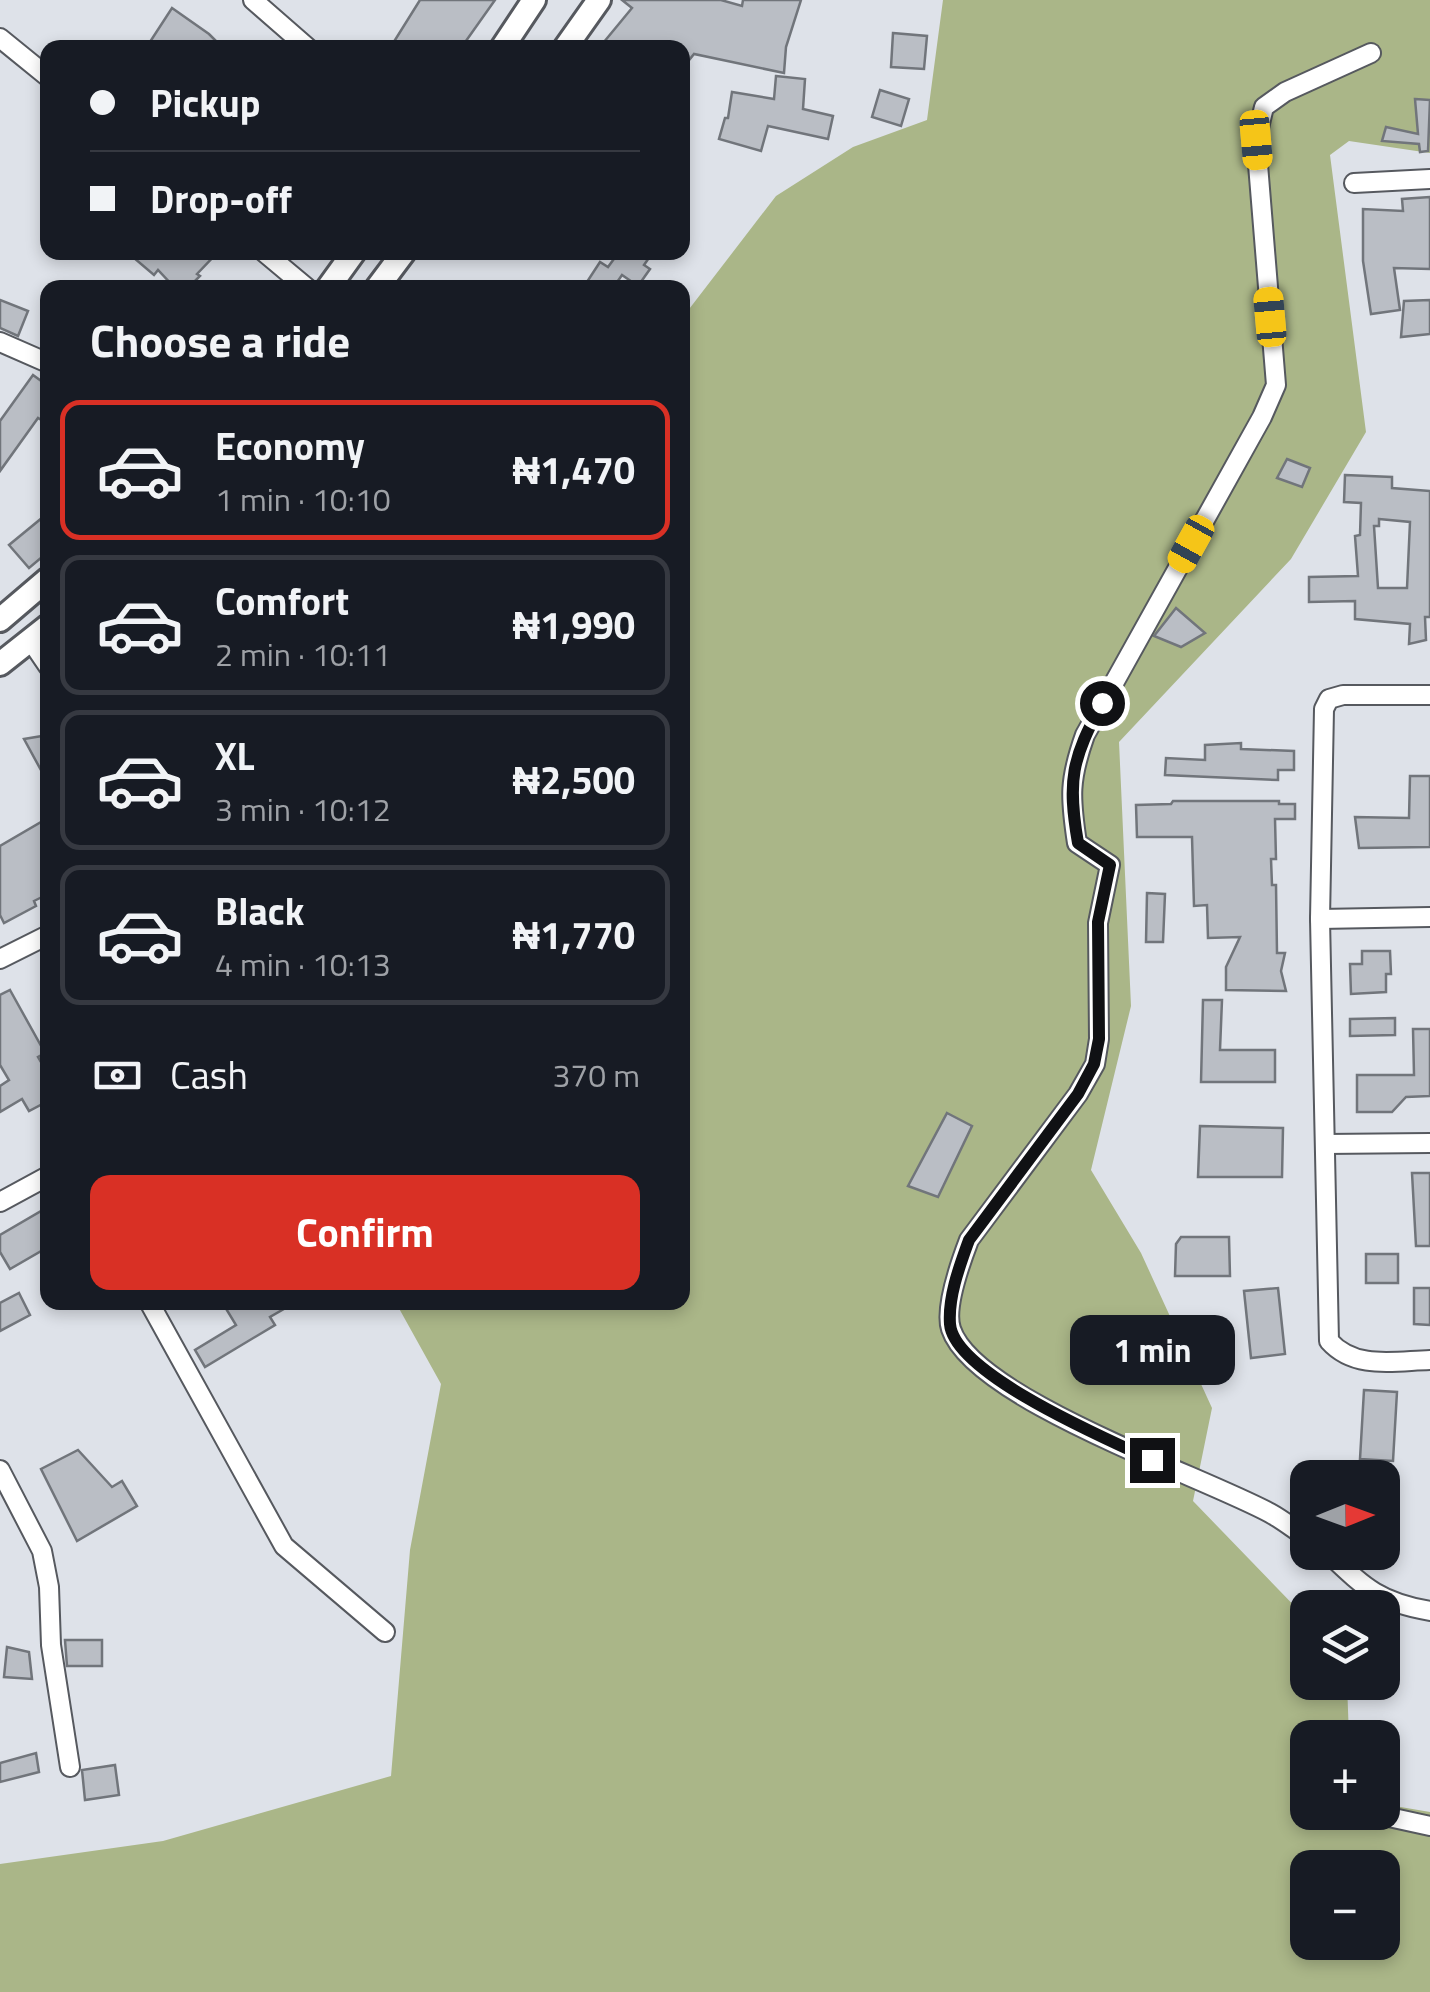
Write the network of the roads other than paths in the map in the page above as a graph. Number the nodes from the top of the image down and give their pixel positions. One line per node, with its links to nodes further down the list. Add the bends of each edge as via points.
1 (253, 0): 5 (street)
2 (534, 0): 6 (street)
3 (599, 0): 7 (street)
4 (0, 38): 9 (street)
5 (299, 40)
6 (507, 40)
7 (571, 40)
8 (1370, 53): 34 (street, via 1264,108 1256,140 1276,384 1080,748 1071,788 1078,843 1110,865 1098,922 1094,1064 969,1240 950,1327 966,1354 1061,1418)
9 (40, 70)
10 (1430, 178): 11 (street)
11 (1354, 183)
12 (274, 260): 14 (street)
13 (398, 260): 15 (street)
14 (297, 280)
15 (382, 280)
16 (0, 342): 17 (street)
17 (40, 360)
18 (40, 586): 19 (street)
19 (0, 620)
20 (39, 634): 21 (street)
21 (0, 664)
22 (1430, 694): 24 (street, via 1343,695 1324,708)
23 (1430, 917): 24 (street)
24 (1320, 919): 28 (street)
25 (40, 939): 26 (street)
26 (0, 960)
27 (1430, 1143): 28 (street)
28 (1325, 1144): 32 (street, via 1329,1340 1358,1361)
29 (40, 1180): 30 (street)
30 (0, 1202)
31 (153, 1310): 37 (street, via 284,1546)
32 (1430, 1360)
33 (0, 1470): 38 (street, via 42,1551)
34 (1290, 1526)
35 (1346, 1570): 36 (street, via 1370,1592)
36 (1430, 1611)
37 (384, 1632)
38 (70, 1767)
39 (1400, 1819): 40 (street)
40 (1430, 1826)

